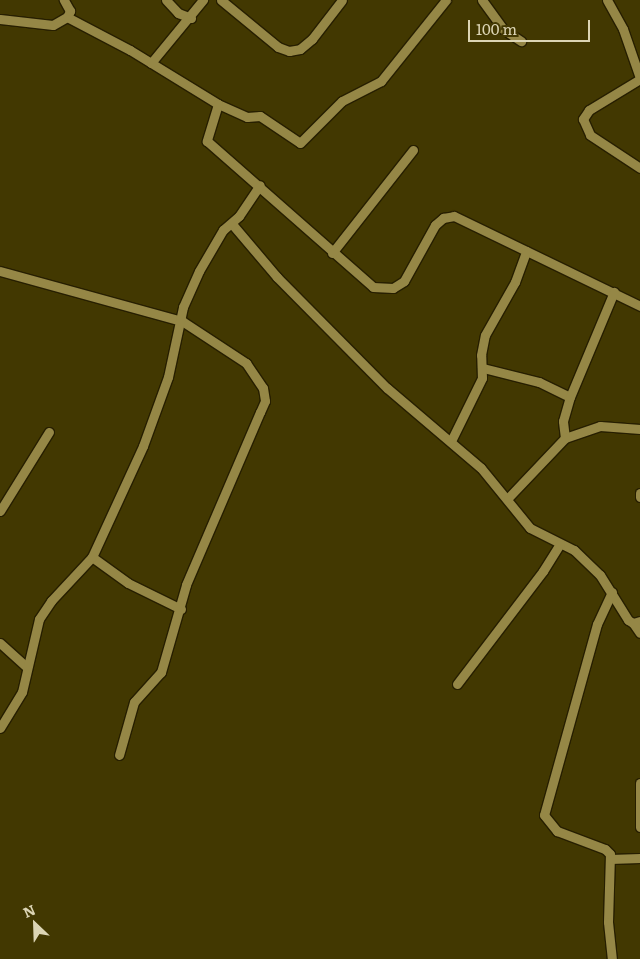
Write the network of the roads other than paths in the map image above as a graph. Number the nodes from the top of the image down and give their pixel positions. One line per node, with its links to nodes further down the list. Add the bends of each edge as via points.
1 (64, 0): 9 (street, via 70,11)
2 (166, 0): 10 (street, via 178,12)
3 (204, 0): 10 (street)
4 (221, 0): 5 (street, via 278,46 289,51 300,49 312,40)
5 (342, 0)
6 (446, 0): 15 (street, via 381,81 342,101 300,143 260,116 247,117)
7 (482, 0): 12 (street, via 503,29)
8 (607, 0): 14 (street, via 623,29)
9 (67, 17): 11 (street, via 47,26); 13 (street)
10 (191, 18): 13 (street)
11 (0, 19)
12 (520, 41)
13 (151, 63): 15 (street)
14 (640, 79): 17 (street, via 589,110 583,119 590,135)
15 (218, 104): 18 (street, via 207,140)
16 (413, 150): 21 (street)
17 (640, 168)
18 (260, 185): 19 (street); 21 (street)
19 (232, 224): 25 (street, via 223,230 210,250 183,307); 31 (street, via 258,257 363,366)
20 (526, 251): 21 (street, via 454,216 443,218 435,225 404,281 385,289 373,287); 23 (street); 26 (street, via 515,282 485,335 481,355)
21 (332, 253)
22 (0, 271): 25 (street)
23 (614, 292): 24 (street); 27 (street)
24 (640, 306)
25 (182, 321): 37 (street, via 168,377 143,446); 39 (street, via 246,363 264,388 265,401 198,554)
26 (483, 368): 27 (street, via 539,382); 31 (street, via 482,378)
27 (570, 397): 30 (street, via 563,421)
28 (640, 429): 30 (street, via 600,426)
29 (49, 432): 35 (street)
30 (565, 438): 34 (street)
31 (451, 441): 34 (street)
32 (640, 492): 33 (street)
33 (640, 496)
34 (508, 498): 36 (street, via 530,528)
35 (0, 511)
36 (560, 544): 38 (street, via 574,550); 44 (street, via 544,571)
37 (92, 557): 39 (street, via 128,583); 43 (street, via 44,609)
38 (612, 592): 40 (street); 50 (street, via 597,624 544,815 557,831 605,849)
39 (181, 609): 46 (street, via 161,672 134,702)
40 (636, 622): 41 (street)
41 (640, 633)
42 (0, 643): 43 (street)
43 (27, 666): 45 (street, via 22,692)
44 (457, 684)
45 (0, 728)
46 (119, 755)
47 (640, 783): 48 (street)
48 (640, 827)
49 (640, 858): 50 (street)
50 (610, 859): 51 (street, via 608,922)
51 (612, 959)

